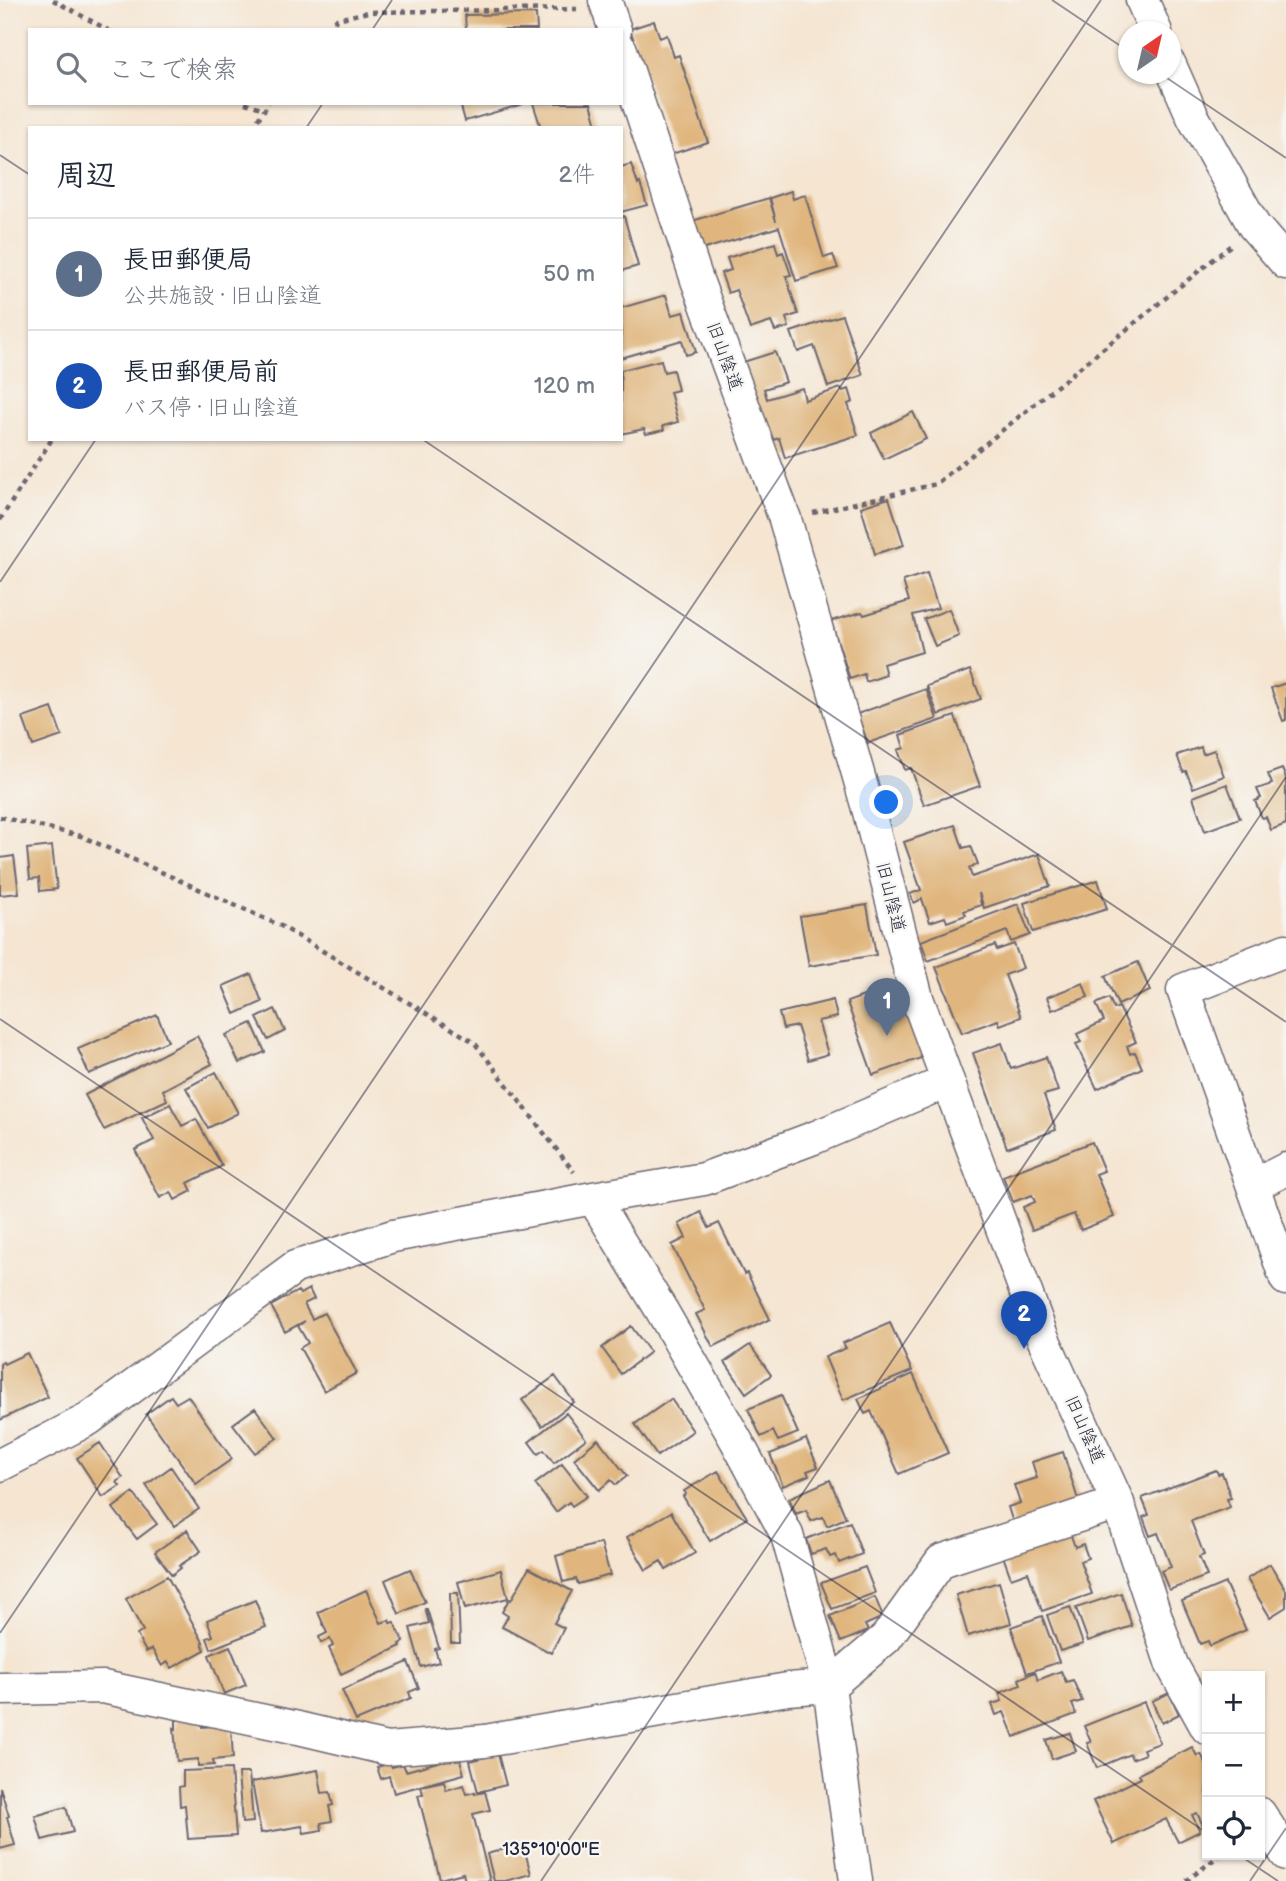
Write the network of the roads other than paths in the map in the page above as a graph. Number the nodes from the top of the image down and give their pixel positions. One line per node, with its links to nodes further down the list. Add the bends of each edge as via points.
1 (605, 0): 4 (street)
2 (1142, 0): 3 (street)
3 (1151, 21)
4 (614, 28)
5 (623, 56): 9 (street, 旧山陰道, via 697,280 785,519 917,998)
6 (1179, 84): 7 (street, via 1254,226)
7 (1286, 263)
8 (1286, 950): 11 (street, via 1183,990)
9 (948, 1081): 12 (street, via 704,1180); 15 (street, 旧山陰道, via 1042,1336)
10 (1286, 1169): 11 (street)
11 (1254, 1185): 13 (street)
12 (593, 1198): 14 (street, via 393,1236 295,1268 89,1419); 17 (street, via 787,1535)
13 (1286, 1279)
14 (0, 1465)
15 (1118, 1503): 17 (street, via 941,1561 886,1638); 18 (street, 旧山陰道, via 1172,1665)
16 (1, 1683): 17 (street, via 103,1687 387,1749 485,1741 775,1691)
17 (829, 1686): 21 (street)
18 (1202, 1719)
19 (1265, 1821): 20 (street)
20 (1285, 1851)
21 (856, 1881)

